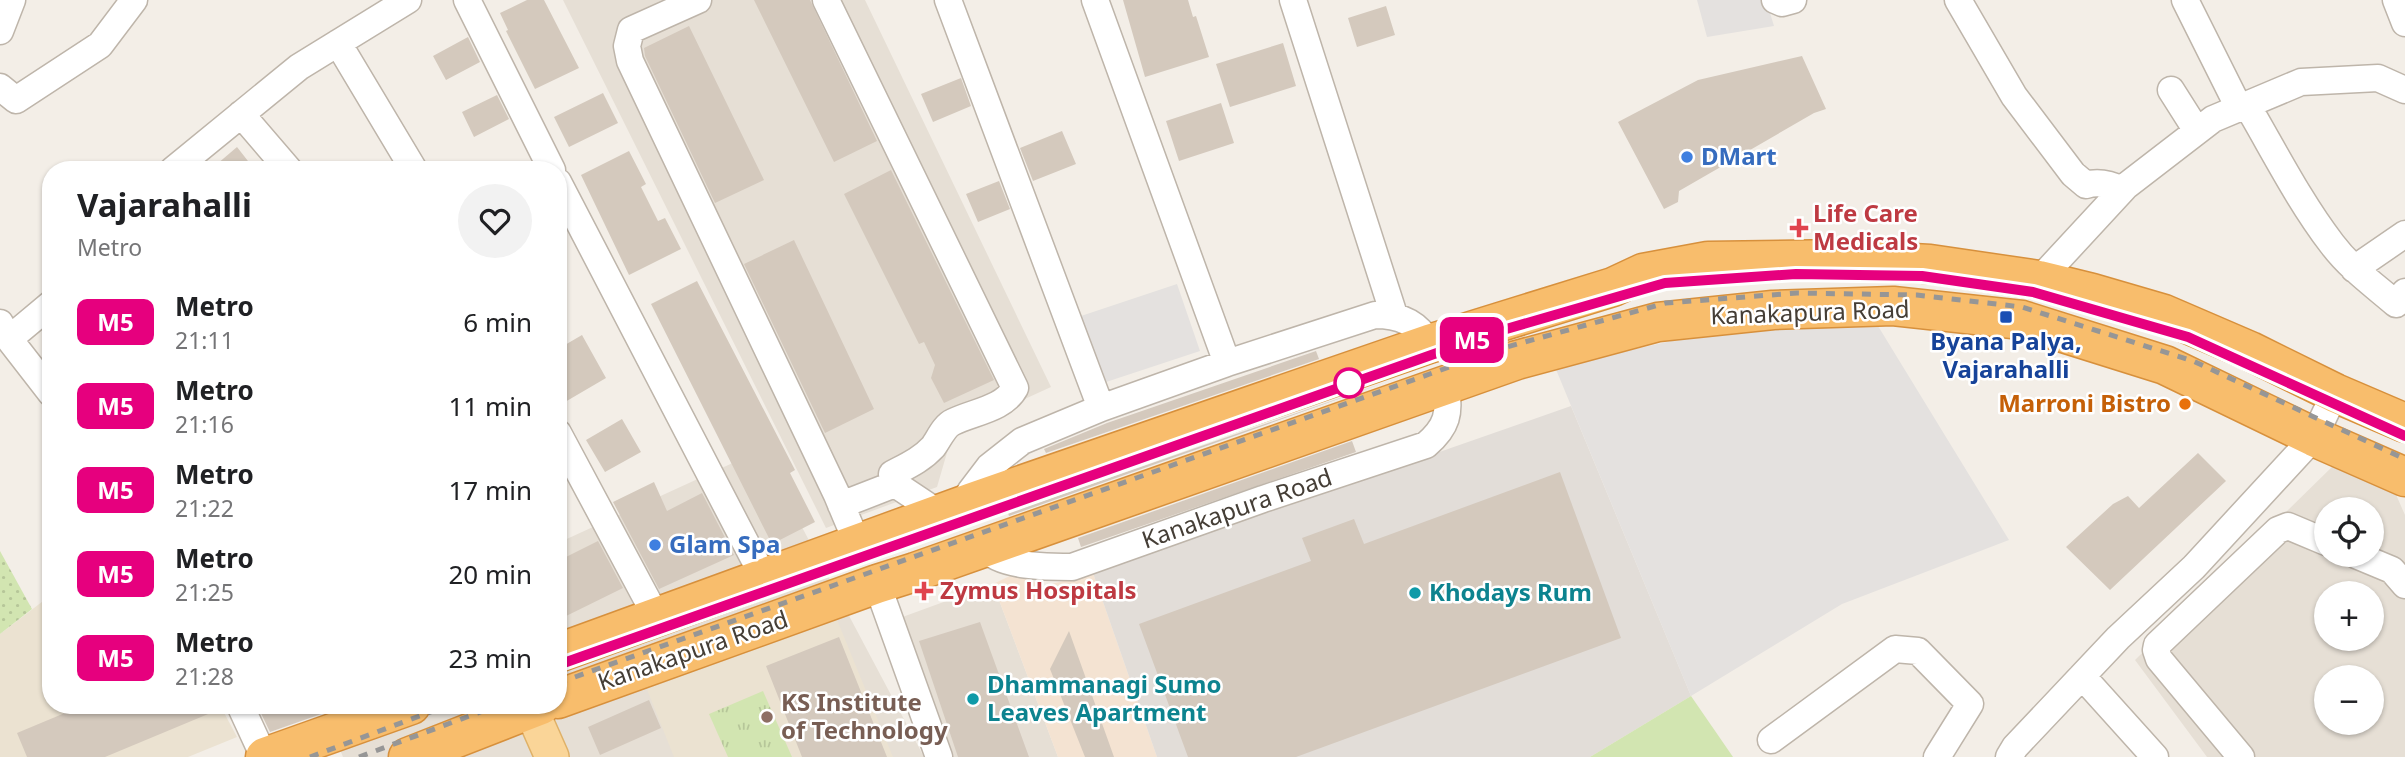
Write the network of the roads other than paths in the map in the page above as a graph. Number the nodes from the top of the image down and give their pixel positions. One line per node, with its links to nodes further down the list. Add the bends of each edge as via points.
1 (12, 0): 17 (street)
2 (134, 0): 19 (street, via 100,45 16,100)
3 (408, 0): 18 (street)
4 (467, 0): 29 (street)
5 (698, 0): 50 (street, via 631,30 630,61)
6 (826, 0): 25 (street)
7 (948, 0): 44 (street)
8 (1095, 0): 40 (street)
9 (1293, 0): 37 (street)
10 (1775, 0): 11 (street)
11 (1793, 0)
12 (1958, 0): 30 (street, via 2014,96 2073,174 2086,185 2102,183)
13 (2185, 0): 22 (street)
14 (2396, 0): 16 (street)
15 (853, 23): 25 (street, via 902,124)
16 (2405, 23)
17 (0, 31)
18 (338, 43): 23 (street, via 299,67); 28 (street)
19 (0, 87)
20 (2171, 90): 24 (street)
21 (2405, 90): 22 (street, via 2378,78 2301,82)
22 (2243, 106): 24 (street); 33 (street, via 2333,246)
23 (241, 114): 26 (street); 27 (street)
24 (2197, 131): 30 (street)
25 (898, 148): 49 (street, via 1015,388 995,405 950,423 918,462 892,474)
26 (184, 161)
27 (281, 161)
28 (409, 161)
29 (548, 161)
30 (2122, 190): 34 (street)
31 (567, 203): 57 (street)
32 (2405, 234): 33 (street)
33 (2354, 268): 35 (street, via 2396,304)
34 (2039, 280): 39 (highway, Kanakapura Road, via 1930,264 1844,259 1707,261 1643,273 1613,287); 43 (highway, Kanakapura Road, via 2164,314)
35 (2405, 292)
36 (42, 309): 38 (street)
37 (1394, 315): 39 (street); 40 (street, via 1375,314)
38 (4, 331): 41 (street)
39 (1436, 342): 42 (highway); 51 (highway, Kanakapura Road)
40 (1227, 363): 44 (street)
41 (42, 381)
42 (1452, 383): 46 (highway, Kanakapura Road, via 1517,360 1658,322 1773,310 1893,306 2022,320 2165,365); 54 (highway, Kanakapura Road); 54 (street, Kanakapura Road, via 1441,431 1426,445 1072,567 1038,567 991,555)
43 (2334, 393): 45 (highway, Kanakapura Road); 46 (street)
44 (1101, 408): 51 (street, via 1022,441 989,467)
45 (2405, 423)
46 (2314, 436): 48 (highway, Kanakapura Road); 55 (street)
47 (567, 450): 61 (street)
48 (2405, 477)
49 (895, 484): 50 (street); 51 (street)
50 (841, 505): 53 (street)
51 (956, 508): 53 (highway, Kanakapura Road)
52 (2314, 537): 59 (street, via 2283,527)
53 (858, 545): 57 (highway, Kanakapura Road)
54 (985, 548): 58 (highway, Kanakapura Road)
55 (2198, 563): 59 (street); 63 (street)
56 (2384, 567): 60 (street)
57 (764, 578): 61 (highway, Kanakapura Road)
58 (877, 583): 64 (highway, Kanakapura Road); 76 (street)
59 (2220, 585): 79 (street, via 2155,650)
60 (2405, 585)
61 (657, 618): 62 (highway, Kanakapura Road)
62 (567, 650)
63 (2082, 676): 71 (street); 78 (street)
64 (567, 695)
65 (244, 714): 72 (street)
66 (383, 714): 72 (highway)
67 (517, 714): 73 (highway, Kanakapura Road)
68 (542, 714): 74 (main road)
69 (544, 714): 75 (main road)
70 (1771, 740): 77 (street, via 1895,649 1918,651 1970,704)
71 (2016, 754)
72 (264, 757)
73 (408, 757)
74 (552, 757)
75 (565, 757)
76 (939, 757)
77 (1937, 757)
78 (2155, 757)
79 (2241, 757)

